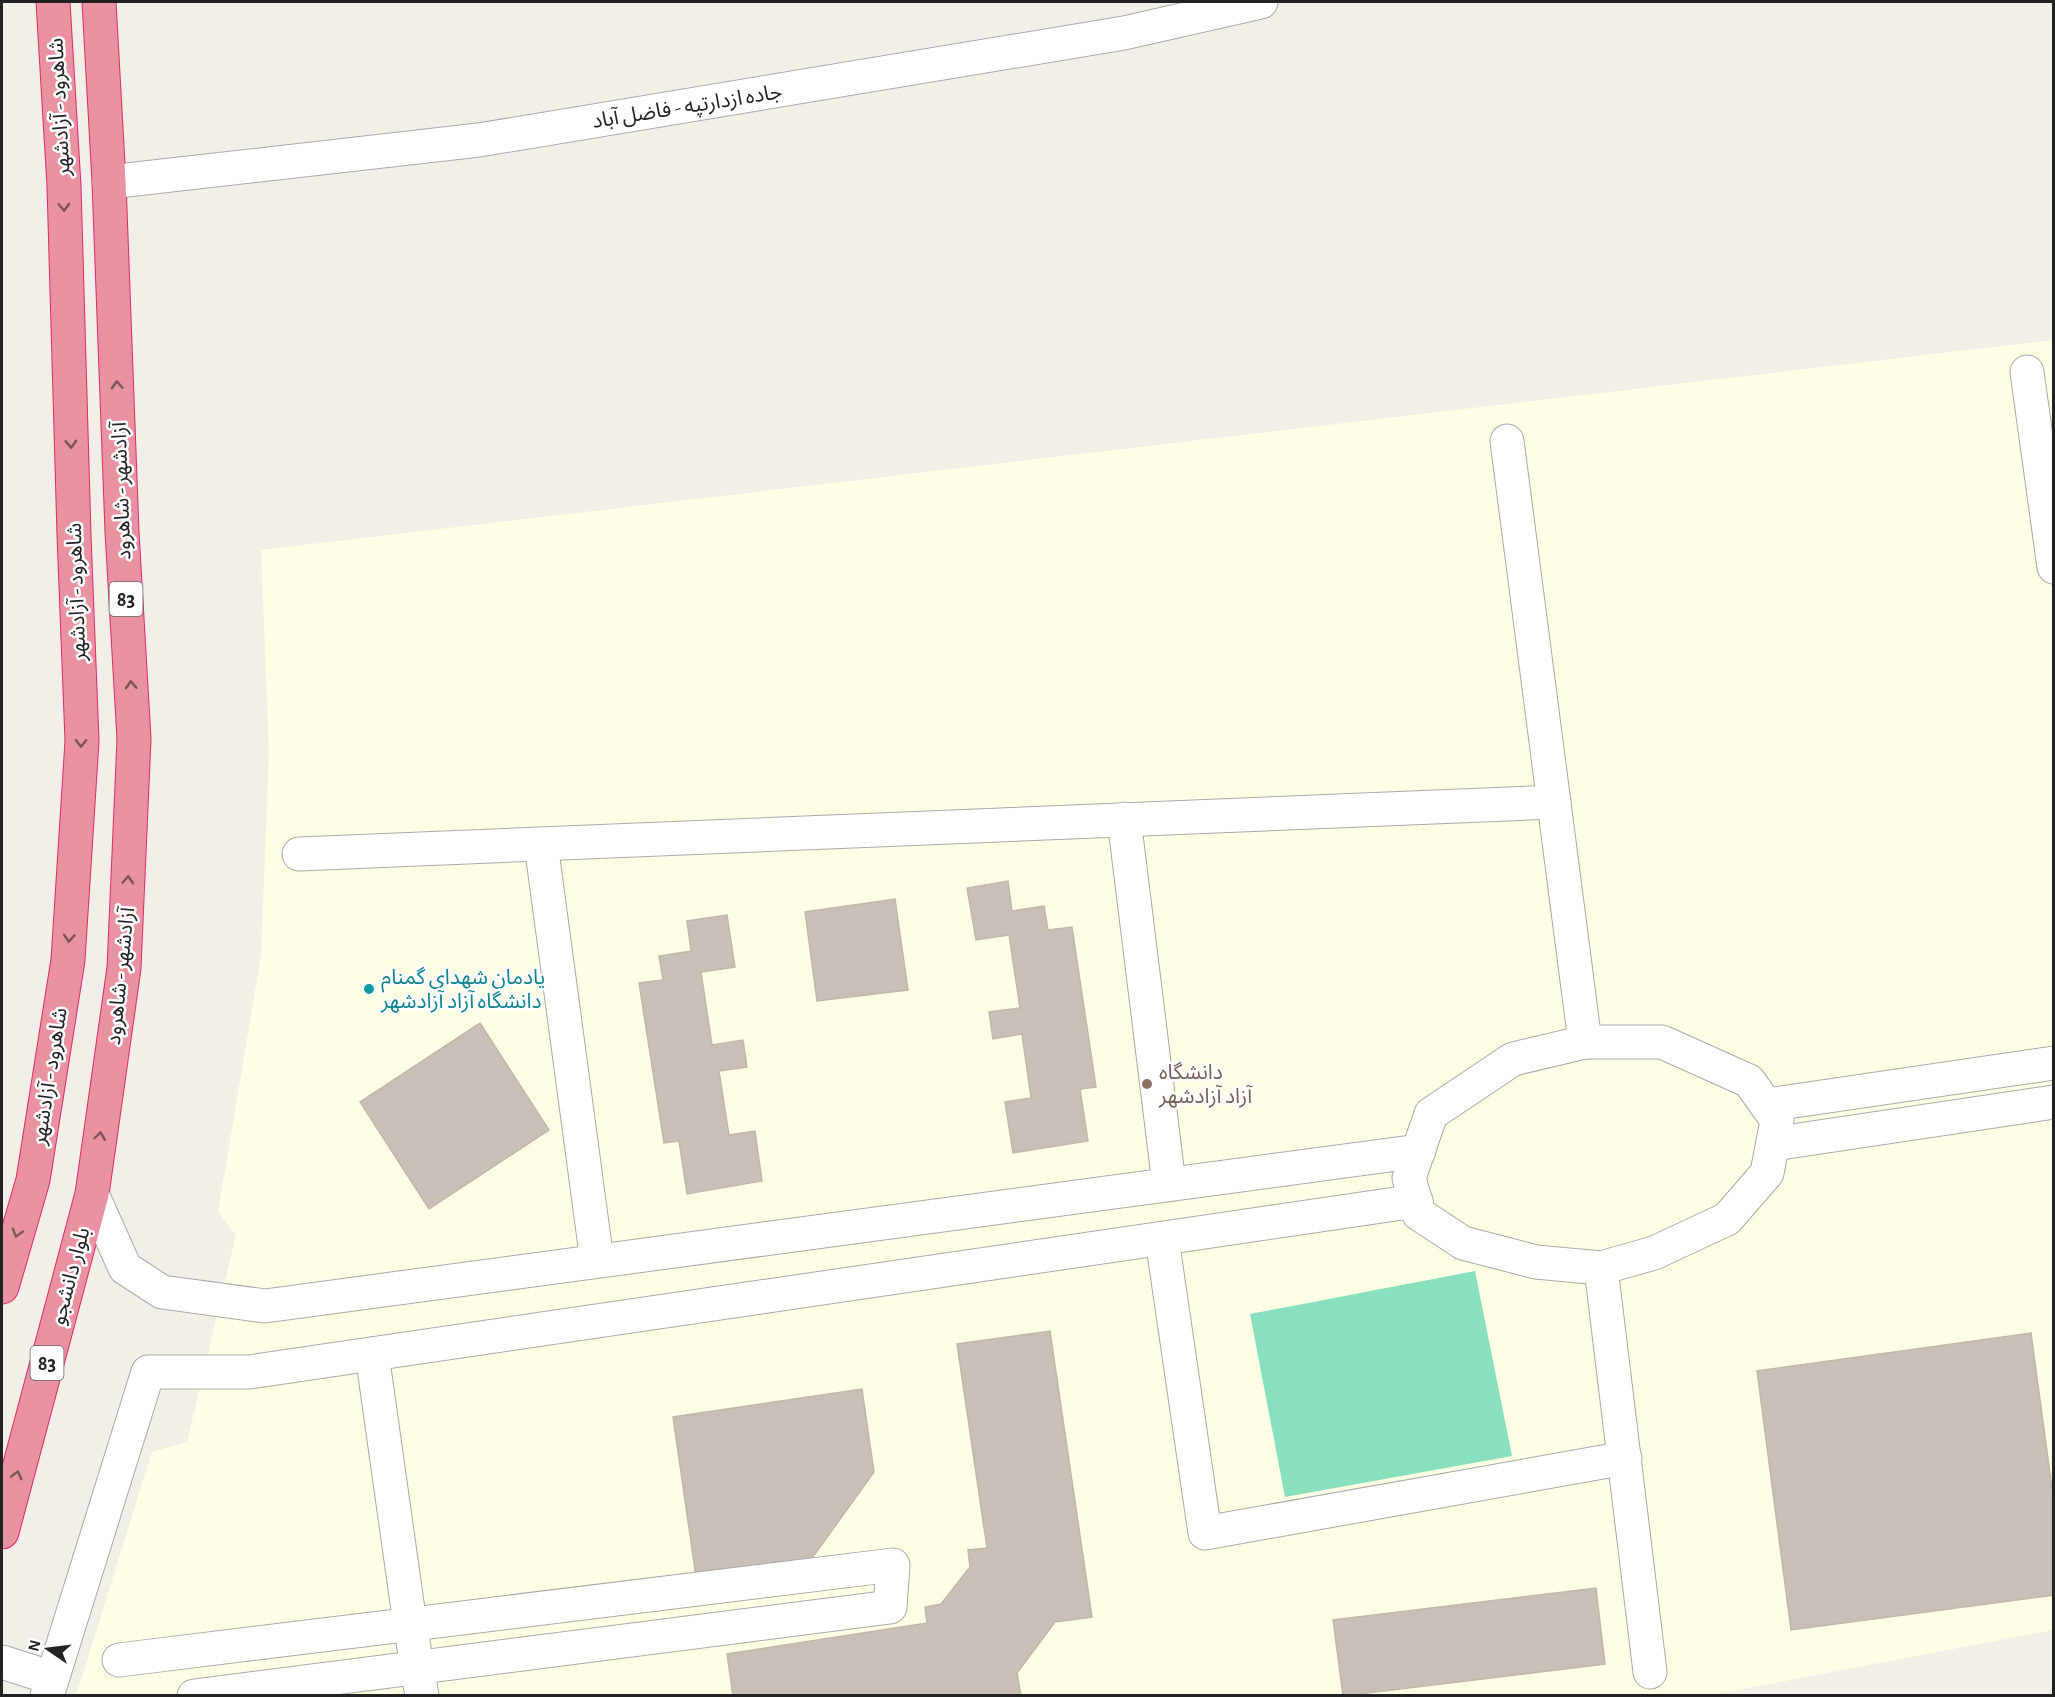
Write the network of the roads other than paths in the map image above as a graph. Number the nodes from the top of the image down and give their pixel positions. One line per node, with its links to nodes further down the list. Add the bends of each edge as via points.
1 (53, 2): 8 (highway, شاهرود - آزادشهر, one-way to 8, via 64,186)
2 (99, 2): 4 (highway, آزادشهر - شاهرود / 83)
3 (1261, 2): 4 (street, جاده‌ ازدارتپه - فاضل آباد, via 1124,33 479,140)
4 (109, 182): 7 (highway, آزادشهر - شاهرود / 83, one-way to 4)
5 (2027, 372): 9 (street)
6 (1508, 441): 10 (street)
7 (122, 532): 8 (highway, via 112,521 98,518 83,523); 21 (highway, آزادشهر - شاهرود / 83, one-way to 7, via 124,968 134,739)
8 (74, 535): 26 (highway, شاهرود - آزادشهر, one-way to 26, via 82,741 68,960 33,1180)
9 (2054, 567)
10 (1554, 802): 11 (street); 14 (street)
11 (1124, 819): 12 (street); 20 (street)
12 (541, 844): 13 (street); 24 (street)
13 (299, 854)
14 (1585, 1042): 17 (street, via 1662,1042 1749,1081); 19 (street, via 1513,1059 1431,1113)
15 (2054, 1063): 17 (street)
16 (2054, 1102): 18 (street)
17 (1767, 1106): 18 (street, via 1777,1120)
18 (1773, 1144): 25 (street, via 1767,1173 1727,1219 1654,1253)
19 (1419, 1151): 20 (street); 22 (street, via 1409,1178)
20 (1169, 1184): 24 (street)
21 (92, 1194): 24 (street, via 125,1268 162,1292 254,1305); 29 (highway, بلوار دانشجو / 83, one-way to 21)
22 (1416, 1201): 23 (street); 25 (street, via 1419,1214 1463,1243 1536,1262)
23 (1162, 1239): 27 (street); 28 (street, via 1205,1533)
24 (597, 1261)
25 (1601, 1268): 28 (street)
26 (2, 1287)
27 (372, 1354): 30 (street); 35 (street, via 249,1372 148,1372)
28 (1624, 1458): 33 (street)
29 (2, 1532)
30 (410, 1624): 31 (street); 34 (street); 34 (street, via 893,1564 890,1607)
31 (118, 1660)
32 (2, 1662): 35 (street)
33 (1650, 1672)
34 (420, 1681): 36 (street)
35 (50, 1687)
36 (194, 1695)

